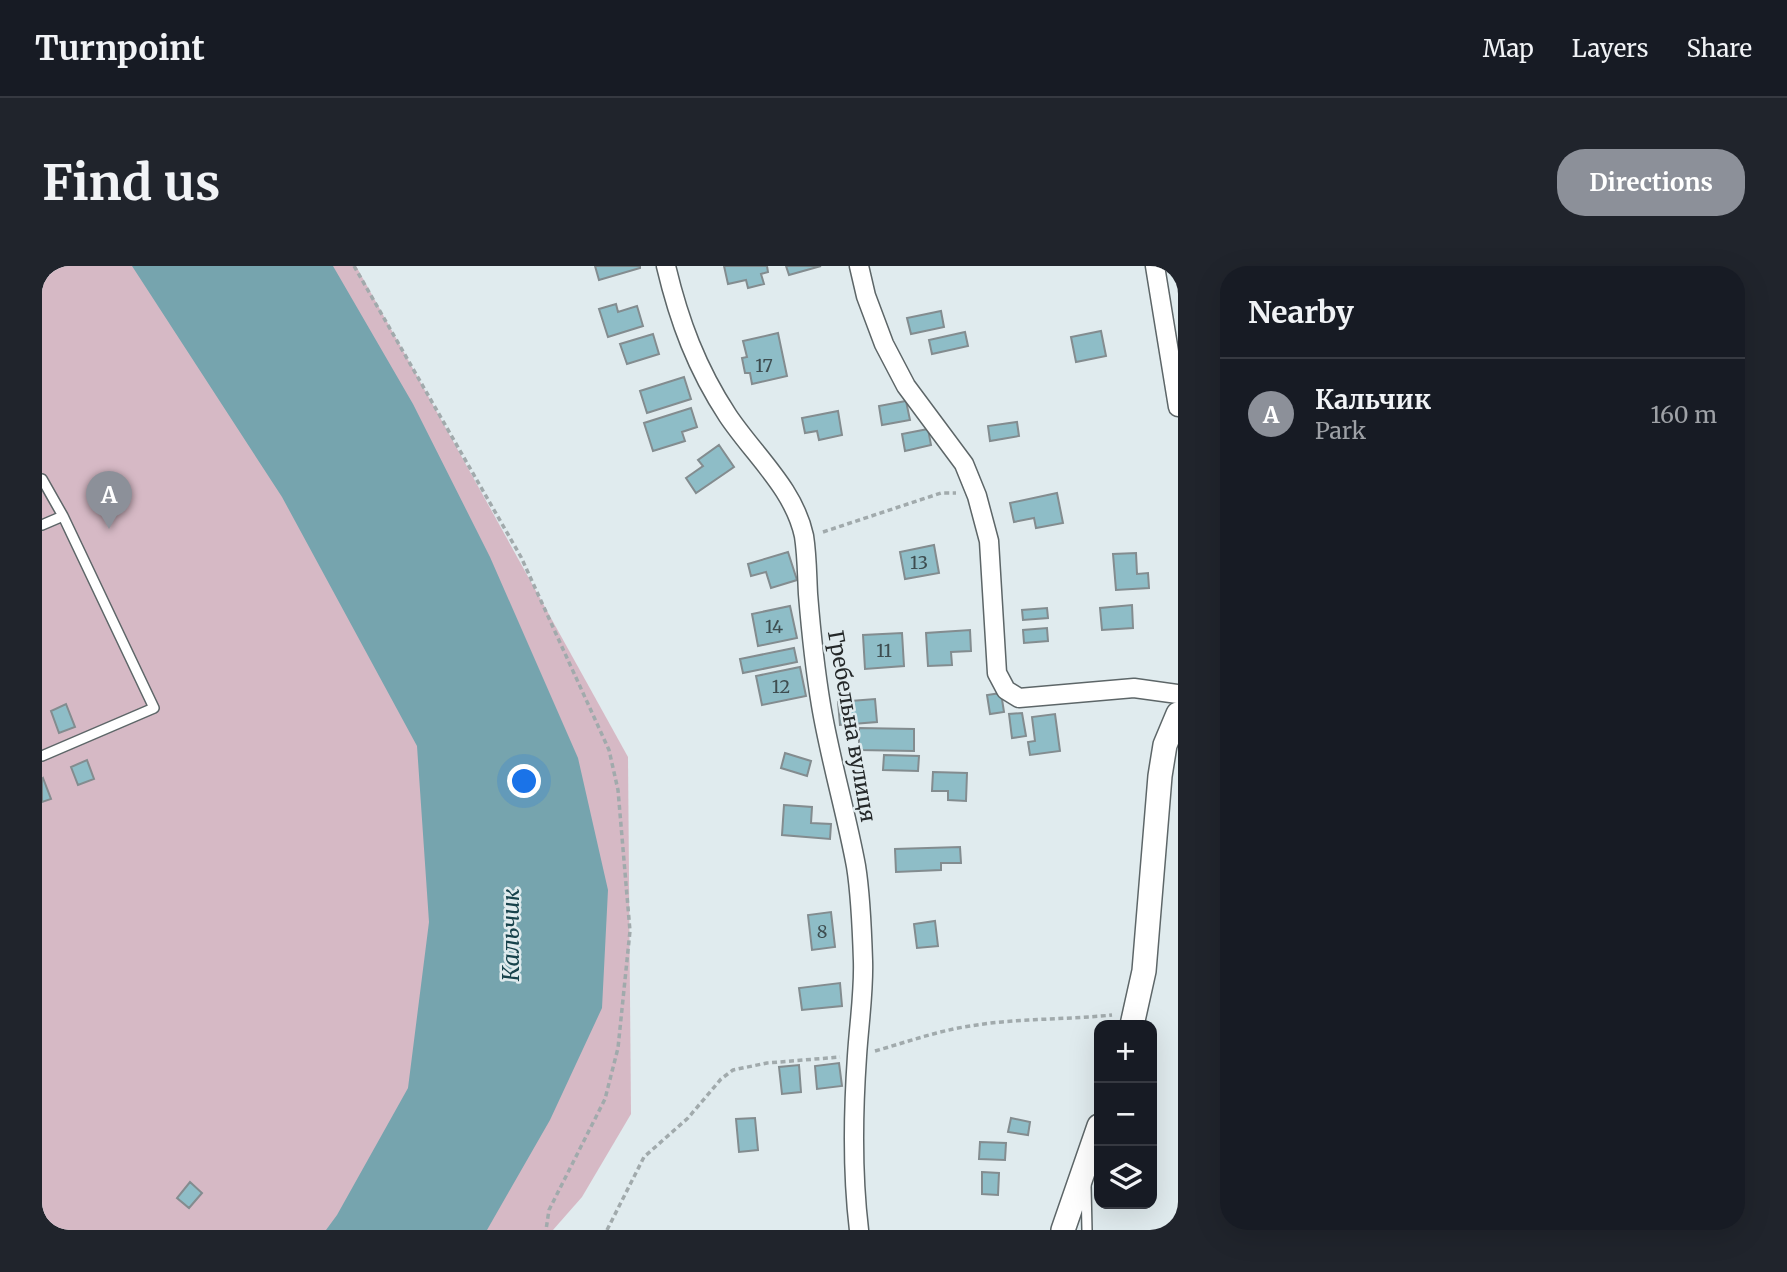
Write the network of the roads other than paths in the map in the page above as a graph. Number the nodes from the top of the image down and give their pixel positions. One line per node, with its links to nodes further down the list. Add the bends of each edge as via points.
1 (666, 266): 14 (street, Гребельна вулиця, via 676,309 698,363 730,419 783,487 804,538 821,705 856,867 862,925 864,979 853,1146)
2 (859, 266): 8 (street, via 884,344 906,386 964,464 977,496 989,541 997,673 1006,690 1018,698 1134,688)
3 (1155, 266): 4 (street)
4 (1178, 407)
5 (42, 479): 6 (lane)
6 (63, 516): 7 (lane); 10 (lane, via 154,708)
7 (42, 525)
8 (1178, 694)
9 (1178, 714): 11 (street, via 1165,745 1160,776 1148,932)
10 (42, 756)
11 (1135, 1016)
12 (1094, 1141): 13 (street)
13 (1086, 1165): 15 (street); 16 (lane)
14 (859, 1230)
15 (1063, 1230)
16 (1087, 1230)

